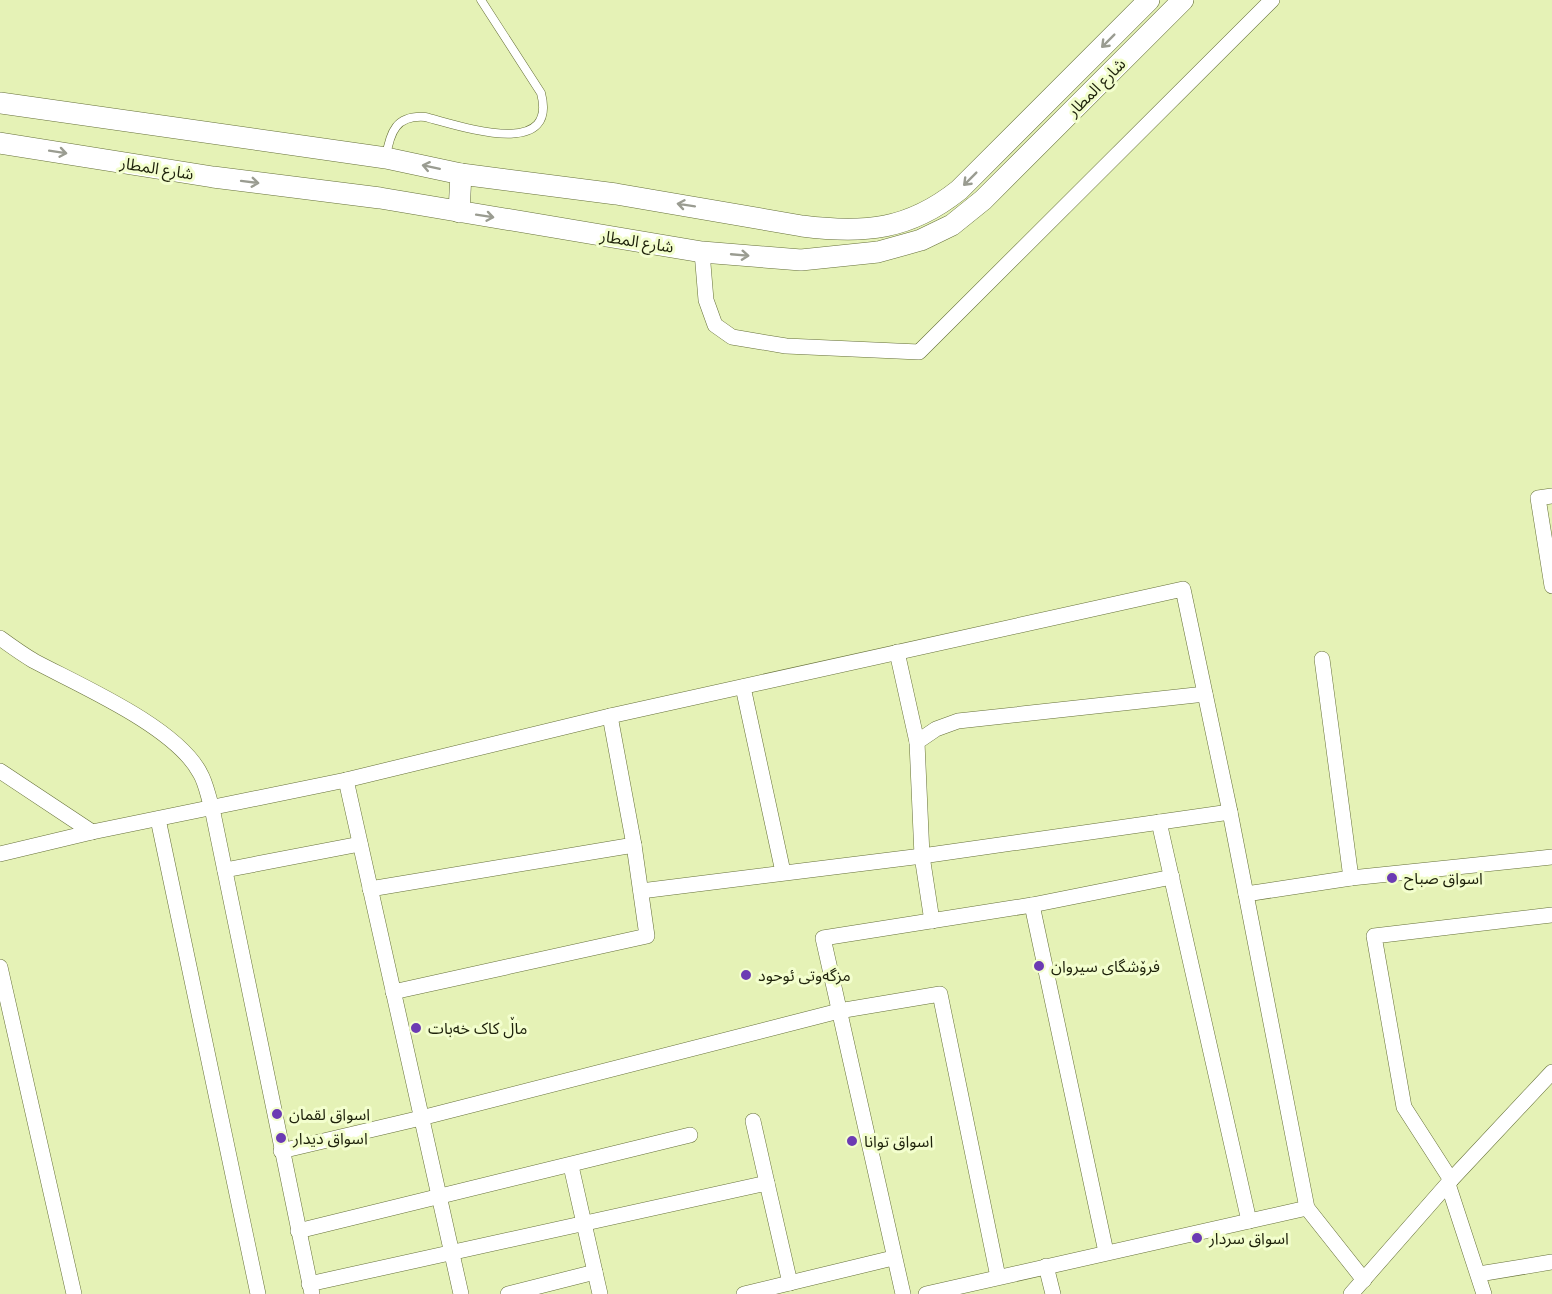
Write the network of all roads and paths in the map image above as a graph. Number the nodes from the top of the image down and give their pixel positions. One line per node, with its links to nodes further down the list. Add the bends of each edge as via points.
1 (481, 0): 7 (lane, via 541,93 543,113 536,127 517,135 498,134 415,116 396,126)
2 (1149, 0): 8 (main road, شارع المطار, one-way to 8, via 959,190 930,210 890,226 830,230 627,196)
3 (1183, 0): 10 (main road, شارع المطار, one-way to 3, via 827,259 891,249 942,231 983,200)
4 (1272, 0): 10 (street, via 919,352 786,346 732,337 715,325 706,300)
5 (0, 103): 7 (main road, شارع المطار)
6 (0, 143): 9 (main road, شارع المطار, one-way to 9)
7 (386, 158): 8 (main road, شارع المطار, one-way to 7)
8 (461, 174): 9 (main road)
9 (459, 212): 10 (main road, شارع المطار, one-way to 10)
10 (702, 252)
11 (1552, 496): 12 (street, via 1538,498)
12 (1552, 586)
13 (0, 638): 22 (street, via 166,734 200,773)
14 (897, 652): 16 (street); 17 (street, via 1183,589); 19 (street)
15 (1322, 659): 35 (street)
16 (743, 687): 18 (street); 33 (street)
17 (1205, 694): 19 (street, via 958,721); 23 (street)
18 (610, 716): 21 (street); 28 (street)
19 (916, 742): 30 (street)
20 (0, 771): 26 (street)
21 (346, 780): 22 (street); 27 (street)
22 (212, 808): 24 (street); 32 (street)
23 (1230, 812): 25 (street); 38 (street)
24 (158, 819): 26 (street); 72 (street)
25 (1160, 822): 30 (street); 34 (street)
26 (92, 832): 29 (street)
27 (360, 844): 32 (street); 36 (street)
28 (634, 845): 36 (street); 37 (street)
29 (0, 854)
30 (922, 856): 33 (street); 41 (street)
31 (1552, 857): 35 (street)
32 (225, 870): 50 (street)
33 (783, 872): 37 (street)
34 (1172, 877): 39 (street); 56 (street)
35 (1351, 878): 38 (street)
36 (370, 889): 43 (street)
37 (641, 891): 43 (street, via 648,936)
38 (1246, 894): 55 (street)
39 (1032, 905): 41 (street); 60 (street)
40 (1552, 915): 52 (street, via 1374,936 1404,1107)
41 (932, 921): 44 (street, via 823,939)
42 (0, 967): 45 (street)
43 (393, 992): 47 (street)
44 (839, 1011): 47 (street); 61 (street); 67 (street, via 940,994)
45 (7, 1031): 71 (street)
46 (1552, 1072): 52 (street)
47 (421, 1118): 50 (street); 54 (street)
48 (753, 1121): 53 (street)
49 (690, 1135): 51 (street)
50 (281, 1151): 58 (street)
51 (571, 1166): 54 (street); 57 (street)
52 (1449, 1182): 66 (street); 68 (street)
53 (767, 1184): 57 (street); 69 (street)
54 (439, 1197): 58 (street); 59 (street)
55 (1307, 1208): 56 (street); 68 (street)
56 (1249, 1221): 60 (street)
57 (584, 1224): 59 (street); 65 (street)
58 (298, 1230): 70 (street)
59 (451, 1251): 70 (street); 73 (street)
60 (1106, 1252): 63 (street)
61 (894, 1258): 69 (street); 77 (street)
62 (1552, 1262): 64 (street)
63 (1046, 1266): 67 (street); 79 (street)
64 (1501, 1270): 66 (street); 81 (street)
65 (595, 1272): 74 (street); 75 (street)
66 (1479, 1274): 81 (street)
67 (998, 1277): 78 (street)
68 (1364, 1280): 80 (street)
69 (790, 1283): 76 (street)
70 (310, 1289)
71 (74, 1294)
72 (258, 1294)
73 (461, 1294)
74 (508, 1294)
75 (600, 1294)
76 (748, 1294)
77 (903, 1294)
78 (926, 1294)
79 (1053, 1294)
80 (1352, 1294)
81 (1487, 1294)

